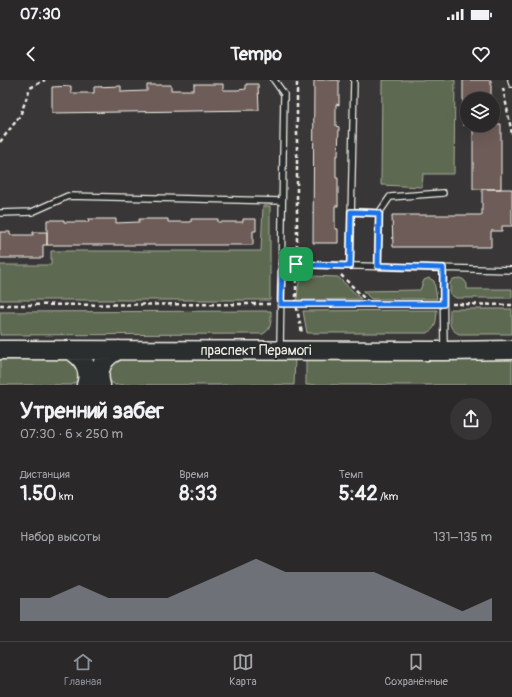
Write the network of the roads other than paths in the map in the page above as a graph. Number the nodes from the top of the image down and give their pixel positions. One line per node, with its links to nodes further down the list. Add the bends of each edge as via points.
1 (274, 80): 6 (lane, via 284,94)
2 (354, 80): 7 (lane)
3 (511, 80): 4 (lane)
4 (512, 84)
5 (443, 192): 9 (lane, via 390,197)
6 (282, 201): 8 (lane, via 68,196 32,212); 10 (lane)
7 (351, 212): 9 (lane); 11 (lane)
8 (0, 213)
9 (379, 213): 12 (lane)
10 (282, 264): 11 (lane); 18 (lane)
11 (350, 266): 12 (lane)
12 (378, 266): 13 (lane)
13 (443, 268): 14 (lane); 20 (lane)
14 (512, 270)
15 (0, 350): 16 (main road, праспект Перамогі)
16 (70, 350): 17 (main road, праспект Перамогі); 21 (main road, via 80,357 87,368)
17 (119, 350): 18 (main road, праспект Перамогі); 22 (main road, via 108,356 101,366)
18 (280, 350): 20 (main road, праспект Перамогі)
19 (512, 350): 20 (main road, праспект Перамогі)
20 (444, 352)
21 (86, 385)
22 (101, 385)

